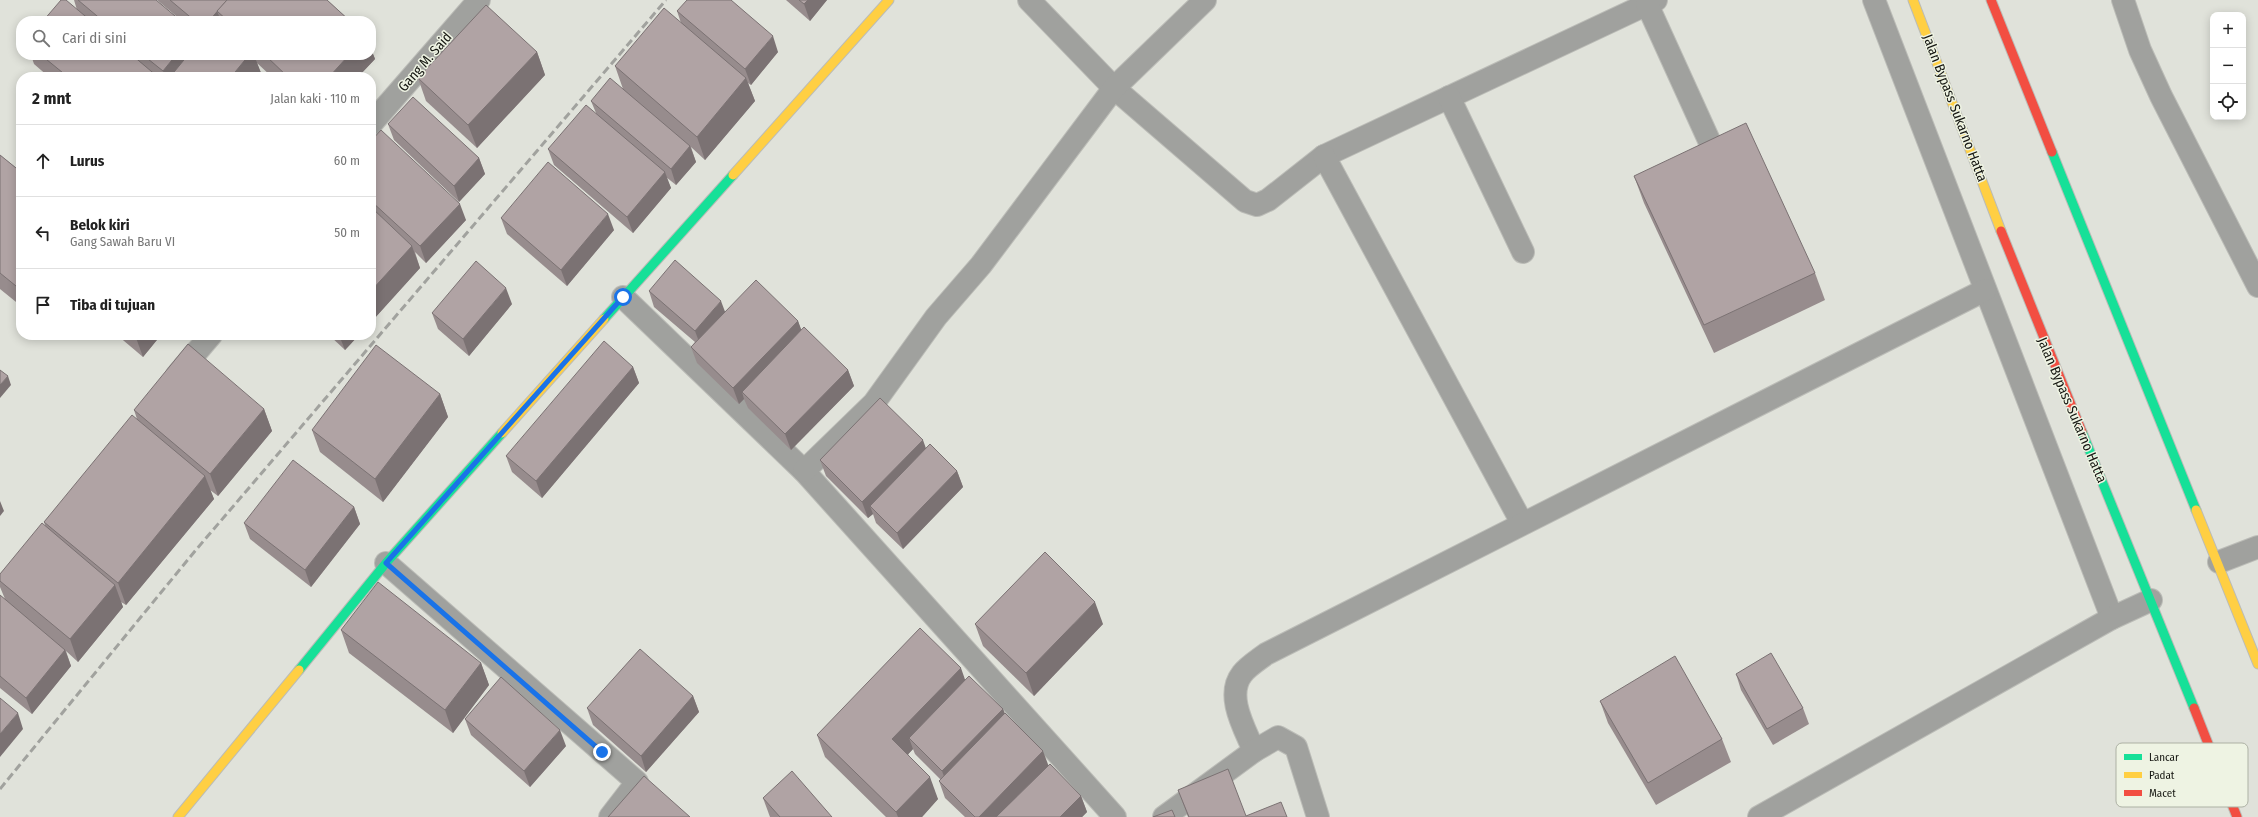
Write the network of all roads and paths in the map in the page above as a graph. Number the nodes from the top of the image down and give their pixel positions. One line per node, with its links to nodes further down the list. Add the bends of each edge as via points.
1 (479, 0): 12 (street, Gang M. Said)
2 (889, 0): 19 (main road)
3 (1029, 0): 10 (street)
4 (1204, 0): 10 (street)
5 (1874, 0): 18 (street)
6 (1913, 0): 27 (main road, Jalan Bypass Sukarno Hatta, via 2031,309)
7 (1991, 0): 25 (main road)
8 (2123, 0): 16 (street, via 2152,76)
9 (1651, 2): 11 (street); 13 (street)
10 (1114, 88): 14 (street, via 1245,201 1257,205 1268,200); 22 (street, via 981,265 936,317 874,403)
11 (1449, 97): 14 (street); 15 (street)
12 (376, 118)
13 (1712, 146)
14 (1324, 156): 23 (street)
15 (1523, 252)
16 (2253, 266): 17 (street)
17 (2258, 286)
18 (1985, 290): 23 (street); 28 (street)
19 (623, 297): 22 (street); 26 (main road)
20 (207, 340): 21 (street)
21 (165, 390)
22 (804, 471): 37 (street)
23 (1522, 523): 31 (street, via 1266,654 1242,674 1235,689 1237,710)
24 (2258, 547): 25 (street)
25 (2218, 562): 29 (main road)
26 (386, 563): 32 (street); 35 (main road)
27 (2151, 600): 28 (street); 30 (main road, Jalan Bypass Sukarno Hatta)
28 (2112, 618): 40 (street)
29 (2257, 660)
30 (2208, 743)
31 (1254, 751): 38 (street); 39 (street, via 1278,737 1296,747)
32 (637, 782): 33 (street); 36 (street)
33 (654, 797)
34 (2234, 807): 41 (main road, Jalan Bypass Sukarno Hatta)
35 (178, 817)
36 (610, 817)
37 (1115, 817)
38 (1164, 817)
39 (1318, 817)
40 (1759, 817)
41 (2238, 817)

